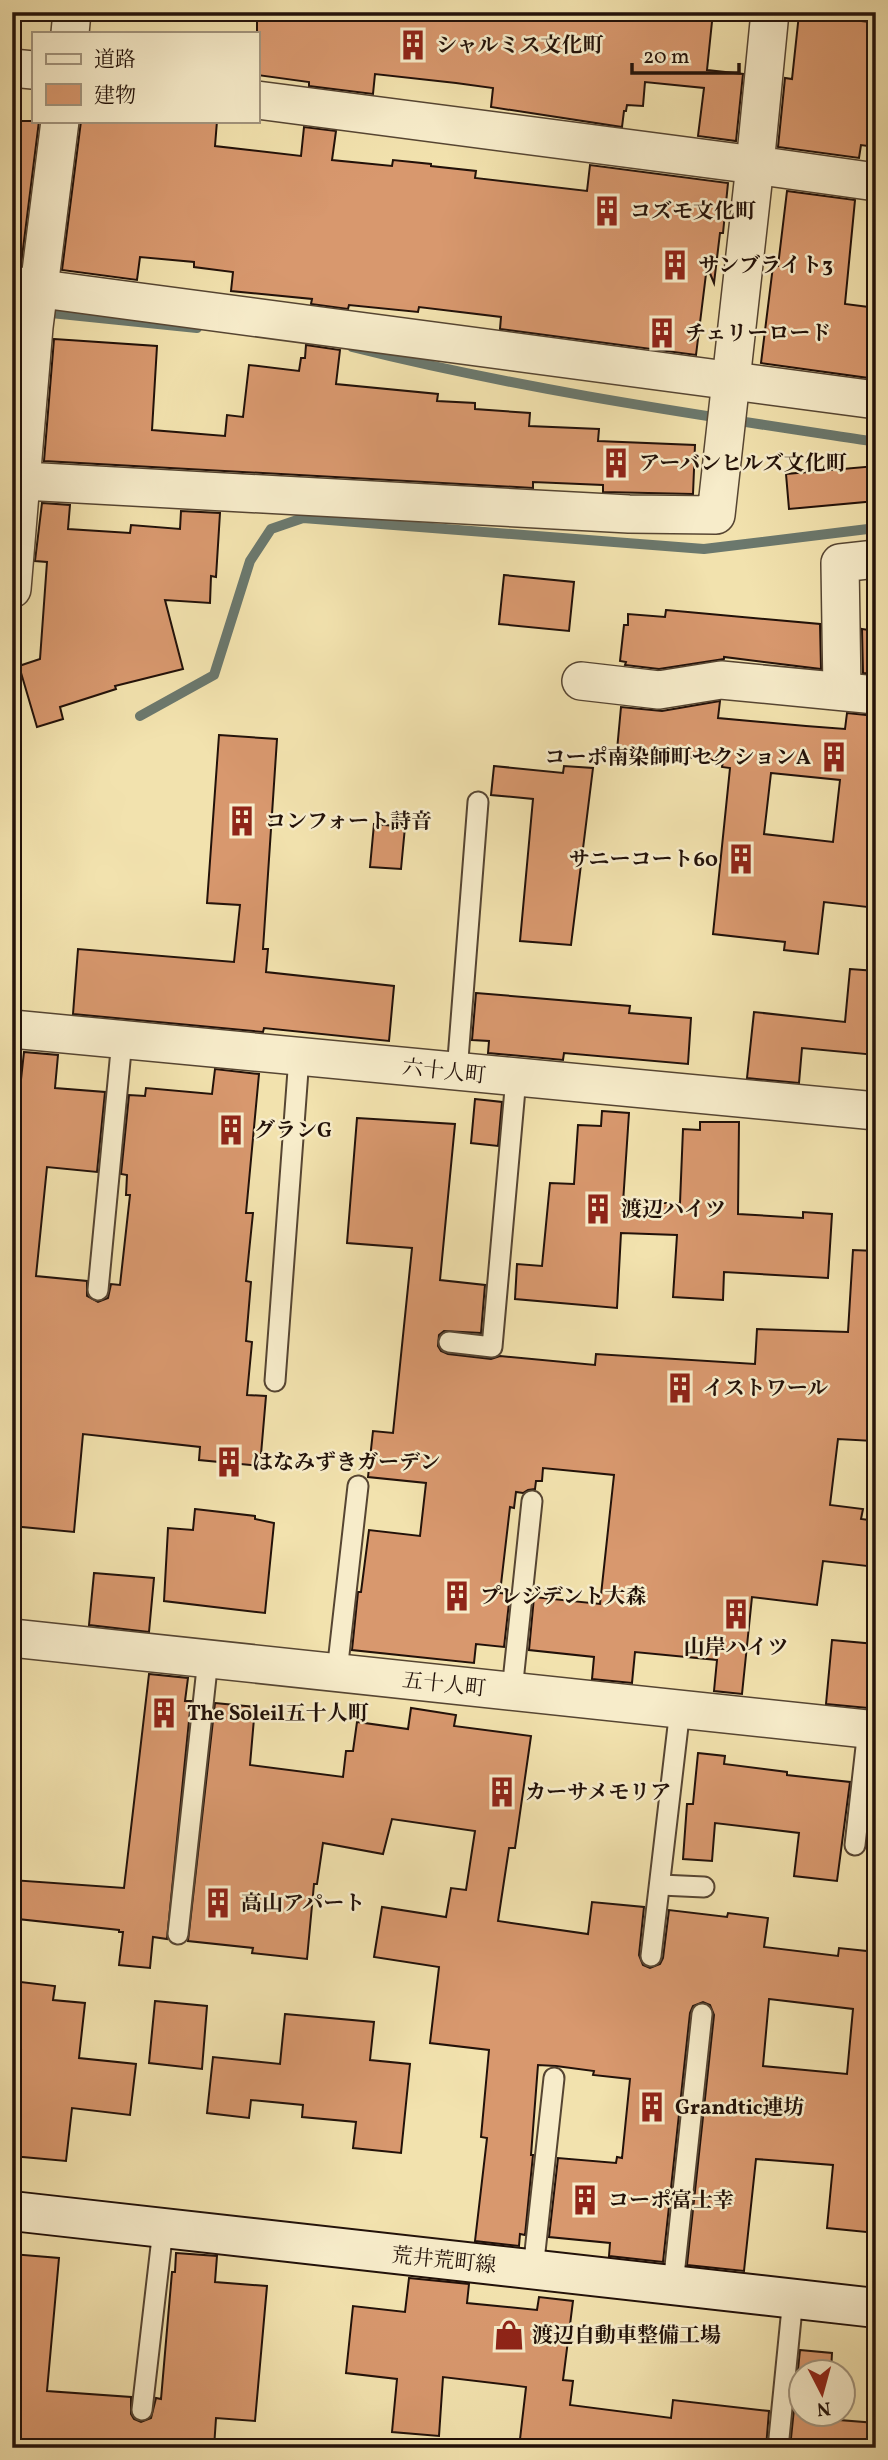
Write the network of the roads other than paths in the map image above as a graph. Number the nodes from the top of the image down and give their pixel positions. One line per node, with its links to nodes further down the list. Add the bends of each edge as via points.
1 (72, 12): 3 (street)
2 (770, 12): 8 (street)
3 (70, 32)
4 (12, 68): 5 (street)
5 (32, 71)
6 (259, 100): 8 (street)
7 (60, 122): 10 (street)
8 (755, 165): 9 (street); 11 (street)
9 (876, 181)
10 (31, 299): 11 (street); 13 (street)
11 (728, 392): 12 (street); 13 (street, via 716,515)
12 (876, 400)
13 (23, 481): 15 (street)
14 (876, 559): 17 (street, via 840,563)
15 (12, 589)
16 (581, 681): 17 (street, via 659,690 721,680)
17 (859, 693)
18 (478, 802): 22 (lane)
19 (12, 1029): 20 (street, 六十人町)
20 (122, 1040): 21 (street, 六十人町); 25 (lane)
21 (299, 1057): 22 (street, 六十人町); 27 (lane)
22 (457, 1072): 23 (street, 六十人町)
23 (516, 1078): 24 (street, 六十人町); 26 (lane, via 492,1347)
24 (876, 1111)
25 (98, 1290)
26 (449, 1342)
27 (275, 1381)
28 (358, 1486): 32 (lane)
29 (531, 1501): 33 (lane)
30 (12, 1638): 31 (street, 五十人町)
31 (208, 1659): 32 (street, 五十人町); 39 (lane)
32 (337, 1672): 33 (street, 五十人町)
33 (512, 1691): 34 (street, 五十人町)
34 (680, 1709): 35 (street, 五十人町); 37 (lane)
35 (872, 1729): 36 (lane)
36 (855, 1845)
37 (661, 1885): 38 (lane); 40 (lane)
38 (704, 1887)
39 (178, 1934)
40 (651, 1955)
41 (702, 2014): 46 (lane)
42 (554, 2078): 45 (lane)
43 (12, 2211): 44 (main road, 荒井荒町線)
44 (163, 2229): 45 (main road, 荒井荒町線); 49 (lane)
45 (533, 2270): 46 (main road, 荒井荒町線)
46 (673, 2285): 47 (main road, 荒井荒町線)
47 (793, 2298): 48 (main road, 荒井荒町線); 50 (lane)
48 (876, 2308)
49 (142, 2410)
50 (778, 2448)

